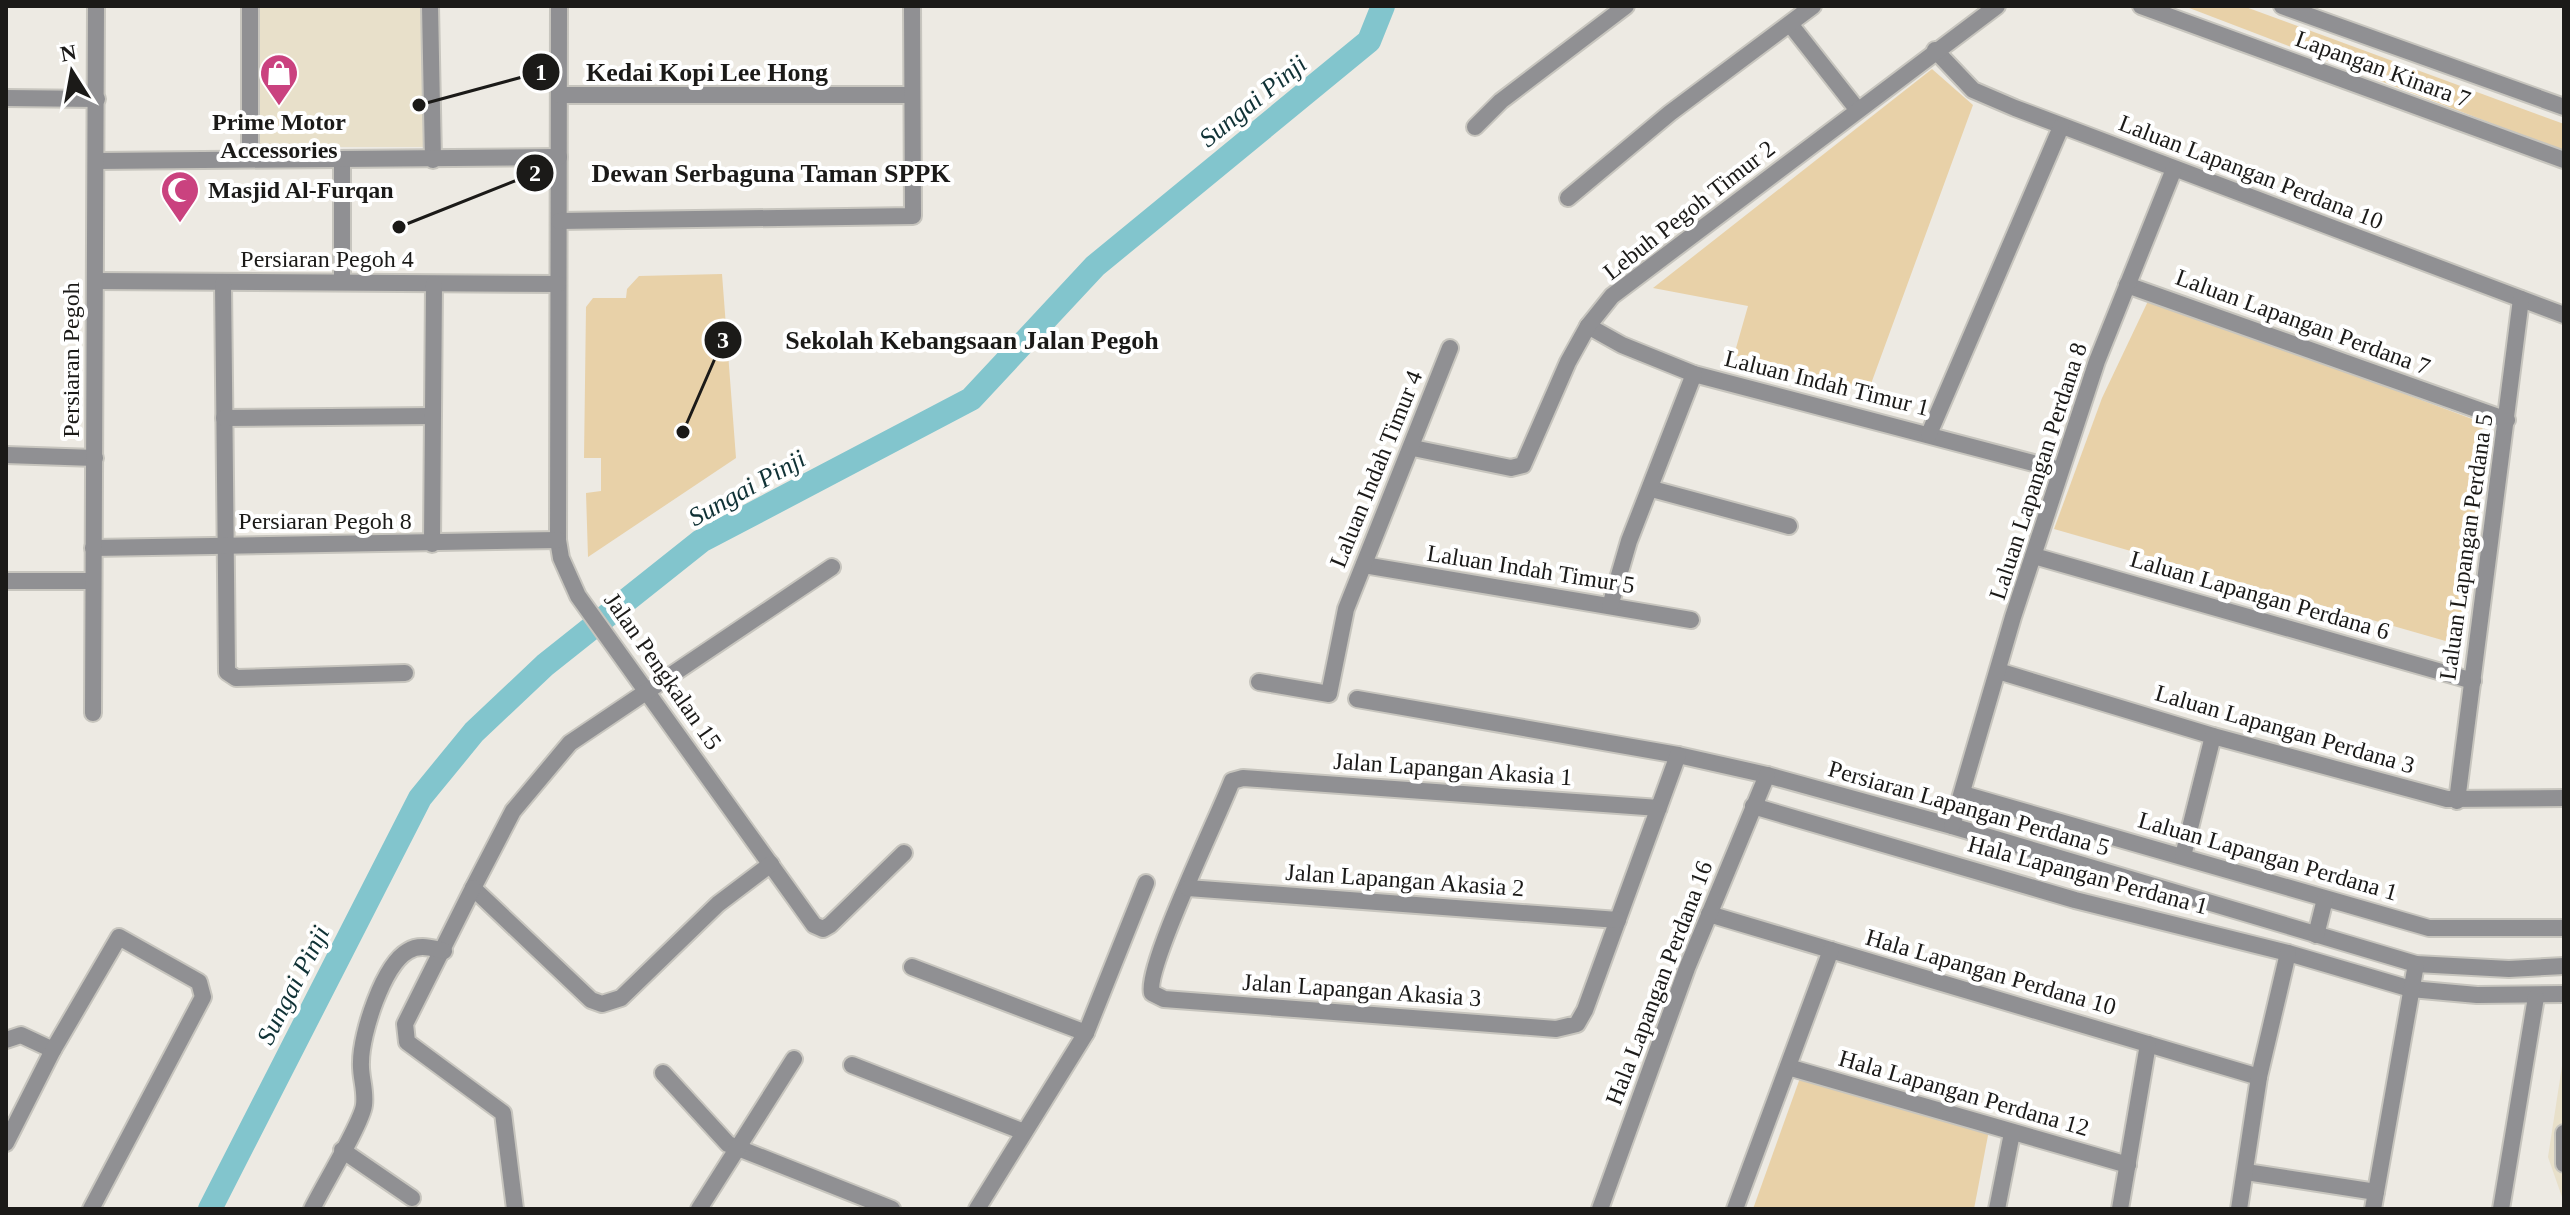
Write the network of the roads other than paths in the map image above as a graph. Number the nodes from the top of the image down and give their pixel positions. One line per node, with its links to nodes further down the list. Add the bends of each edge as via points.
1 (96, 6): 17 (street, Persiaran Pegoh)
2 (250, 6): 23 (street)
3 (430, 6): 25 (street)
4 (559, 6): 14 (street, Jalan Pengkalan 15)
5 (912, 6): 15 (street)
6 (1626, 6): 20 (street, via 1501,101)
7 (1813, 6): 12 (street)
8 (1997, 6): 13 (street, Lebuh Pegoh Timur 2)
9 (2141, 6): 26 (street, Lapangan Kinara 7)
10 (2282, 6): 11 (street, Lapangan Kinara 7)
11 (2316, 12): 18 (street, Lapangan Kinara 7)
12 (1790, 24): 19 (street); 29 (street)
13 (1935, 50): 19 (street, Lebuh Pegoh Timur 2); 21 (street, Laluan Lapangan Perdana 10, via 1973,90)
14 (559, 95): 15 (street); 22 (street, Jalan Pengkalan 15)
15 (912, 95): 30 (street, via 913,216)
16 (6, 98): 17 (street)
17 (97, 99): 27 (street, Persiaran Pegoh)
18 (2564, 107)
19 (1857, 109): 39 (street, Lebuh Pegoh Timur 2, via 1612,296)
20 (1475, 127)
21 (2061, 127): 28 (street, Laluan Lapangan Perdana 10); 45 (street)
22 (559, 157): 25 (street); 30 (street, Jalan Pengkalan 15)
23 (250, 159): 24 (street); 27 (street)
24 (342, 160): 25 (street); 32 (street)
25 (433, 160)
26 (2564, 160)
27 (96, 161): 31 (street, Persiaran Pegoh)
28 (2174, 169): 36 (street, Laluan Lapangan Perdana 8); 37 (street, Laluan Lapangan Perdana 10)
29 (1568, 198)
30 (559, 221): 35 (street, Jalan Pengkalan 15)
31 (95, 281): 33 (street, Persiaran Pegoh 4); 48 (street, Persiaran Pegoh)
32 (342, 281): 33 (street, Persiaran Pegoh 4); 34 (street, Persiaran Pegoh 4)
33 (223, 283): 43 (street)
34 (434, 284): 35 (street, Persiaran Pegoh 4); 42 (street)
35 (558, 284): 52 (street, Jalan Pengkalan 15)
36 (2127, 285): 44 (street, Laluan Lapangan Perdana 7); 49 (street, Laluan Lapangan Perdana 8)
37 (2521, 299): 38 (street, Laluan Lapangan Perdana 10); 44 (street, Laluan Lapangan Perdana 5)
38 (2564, 315)
39 (1588, 326): 41 (street, Laluan Indah Timur 1); 46 (street, Lebuh Pegoh Timur 2, via 1523,465 1511,468)
40 (1450, 348): 46 (street, Laluan Indah Timur 4)
41 (1694, 374): 45 (street, Laluan Indah Timur 1); 50 (street)
42 (431, 416): 43 (street); 53 (street)
43 (224, 418): 54 (street)
44 (2507, 420): 65 (street, Laluan Lapangan Perdana 5)
45 (1929, 434): 49 (street, Laluan Indah Timur 1)
46 (1413, 448): 57 (street, Laluan Indah Timur 4)
47 (6, 455): 48 (street)
48 (95, 458): 55 (street, Persiaran Pegoh)
49 (2060, 470): 56 (street, Laluan Lapangan Perdana 8)
50 (1652, 489): 51 (street); 61 (street, via 1629,541)
51 (1789, 526)
52 (558, 540): 53 (street, Persiaran Pegoh 8); 67 (street, Jalan Pengkalan 15, via 578,596)
53 (432, 544): 54 (street, Persiaran Pegoh 8)
54 (225, 546): 55 (street, Persiaran Pegoh 8); 64 (street, via 229,675)
55 (93, 548): 60 (street, Persiaran Pegoh)
56 (2034, 556): 63 (street, Laluan Lapangan Perdana 8); 65 (street, Laluan Lapangan Perdana 6)
57 (1364, 565): 61 (street, Laluan Indah Timur 5); 66 (street, Laluan Indah Timur 4, via 1346,609 1329,694)
58 (832, 567): 67 (street)
59 (6, 581): 60 (street)
60 (93, 581): 69 (street, Persiaran Pegoh)
61 (1610, 606): 62 (street, Laluan Indah Timur 5)
62 (1691, 620)
63 (1998, 671): 70 (street, Laluan Lapangan Perdana 3); 73 (street, Laluan Lapangan Perdana 8)
64 (405, 673)
65 (2473, 681): 75 (street, Laluan Lapangan Perdana 5)
66 (1259, 682)
67 (646, 691): 81 (street, Jalan Pengkalan 15); 83 (street, via 570,743 513,811)
68 (1357, 699): 71 (street, Persiaran Lapangan Perdana 5)
69 (93, 713)
70 (2213, 736): 75 (street, Laluan Lapangan Perdana 3); 80 (street)
71 (1678, 755): 72 (street, Persiaran Lapangan Perdana 5); 77 (street)
72 (1767, 775): 76 (street, Hala Lapangan Perdana 16); 78 (street, Persiaran Lapangan Perdana 5)
73 (1963, 794): 78 (street, Laluan Lapangan Perdana 8); 80 (street, Laluan Lapangan Perdana 1)
74 (2564, 798): 75 (street, Laluan Lapangan Perdana 3)
75 (2457, 801)
76 (1753, 806): 86 (street, Hala Lapangan Perdana 16); 92 (street, Hala Lapangan Perdana 1, via 2075,900)
77 (1659, 808): 84 (street, Jalan Lapangan Akasia 1, via 1243,778 1232,781); 87 (street)
78 (1952, 826): 89 (street, Persiaran Lapangan Perdana 5)
79 (904, 853): 81 (street, Jalan Pengkalan 15, via 823,929 814,925)
80 (2183, 856): 85 (street, Laluan Lapangan Perdana 1)
81 (771, 864): 83 (street, via 718,904 621,998 602,1004 591,1000)
82 (1146, 883): 99 (street)
83 (473, 888): 91 (street)
84 (1188, 888): 87 (street, Jalan Lapangan Akasia 2); 87 (street, Jalan Lapangan Akasia 3, via 1149,985 1164,999 1556,1029 1577,1024 1585,1010)
85 (2325, 899): 88 (street, Laluan Lapangan Perdana 1, via 2429,928); 89 (street)
86 (1709, 914): 90 (street, Hala Lapangan Perdana 10); 125 (street, Hala Lapangan Perdana 16)
87 (1618, 920)
88 (2564, 928)
89 (2316, 935): 93 (street, Persiaran Lapangan Perdana 5)
90 (1831, 950): 101 (street, Hala Lapangan Perdana 10); 105 (street)
91 (444, 951): 113 (street, via 408,951 373,1007 360,1062 364,1106); 121 (street, via 404,1034 407,1042 503,1113)
92 (2288, 953): 96 (street, Hala Lapangan Perdana 1); 107 (street)
93 (2416, 964): 94 (street, Persiaran Lapangan Perdana 5); 96 (street)
94 (2564, 966)
95 (912, 967): 99 (street)
96 (2411, 989): 98 (street, Hala Lapangan Perdana 1); 118 (street)
97 (2564, 994): 98 (street, Hala Lapangan Perdana 1)
98 (2536, 997): 130 (street)
99 (1086, 1033): 108 (street)
100 (6, 1040): 102 (street, via 21,1035)
101 (2148, 1044): 107 (street, Hala Lapangan Perdana 10); 115 (street)
102 (53, 1050): 111 (street); 119 (street, via 119,937 199,982 203,997)
103 (794, 1059): 112 (street)
104 (852, 1065): 108 (street)
105 (1788, 1067): 109 (street, Hala Lapangan Perdana 12); 126 (street)
106 (663, 1073): 112 (street, via 728,1144)
107 (2259, 1077): 116 (street)
108 (1024, 1132): 124 (street)
109 (2012, 1133): 115 (street, Hala Lapangan Perdana 12); 127 (street)
110 (2564, 1133): 114 (street)
111 (6, 1143)
112 (738, 1148): 122 (street); 123 (street)
113 (342, 1150): 117 (street); 120 (street)
114 (2564, 1164)
115 (2128, 1165): 128 (street)
116 (2246, 1172): 118 (street); 129 (street)
117 (412, 1198)
118 (2375, 1201)
119 (91, 1209)
120 (312, 1209)
121 (515, 1209)
122 (699, 1209)
123 (892, 1209)
124 (977, 1209)
125 (1600, 1209)
126 (1735, 1209)
127 (1997, 1209)
128 (2120, 1209)
129 (2239, 1209)
130 (2501, 1209)

